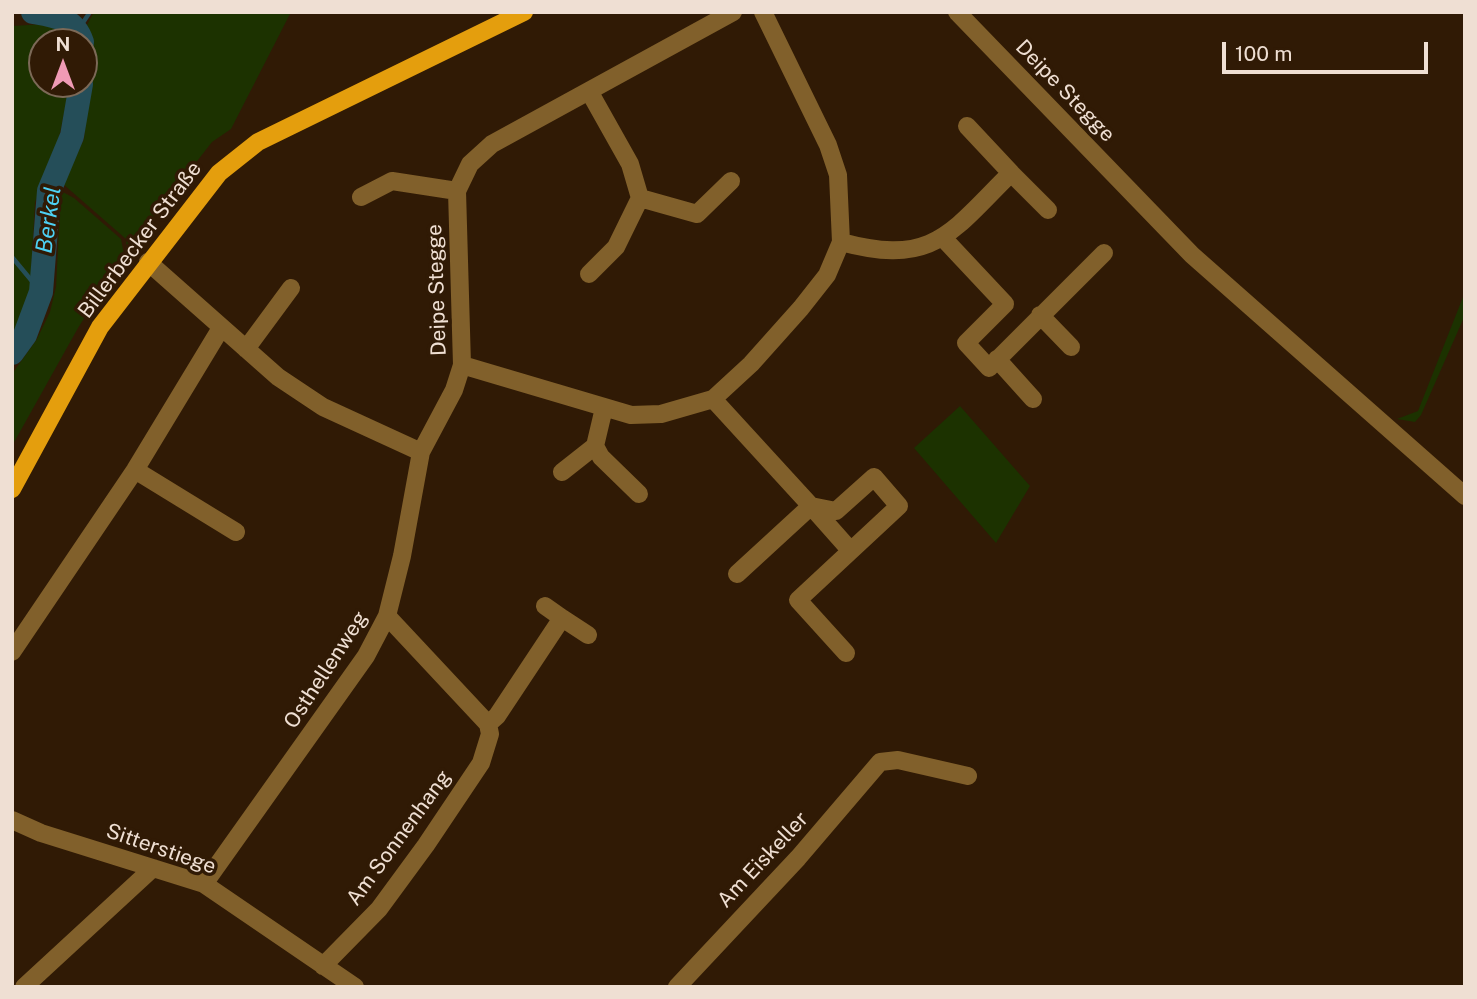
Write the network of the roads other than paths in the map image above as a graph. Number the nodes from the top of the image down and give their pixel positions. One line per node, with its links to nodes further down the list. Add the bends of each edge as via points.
1 (524, 12): 16 (main road, Billerbecker Straße, via 258,142 219,173)
2 (733, 12): 5 (street)
3 (763, 12): 14 (street, Deipe Stegge, via 828,145 838,175)
4 (957, 12): 35 (street, Deipe Stegge, via 1192,255)
5 (589, 91): 9 (street, via 492,144 470,164); 11 (street, via 630,164)
6 (967, 126): 7 (street)
7 (1011, 173): 12 (street); 13 (street)
8 (732, 181): 11 (street, via 696,214)
9 (457, 191): 10 (street, via 391,181); 25 (street, Deipe Stegge)
10 (361, 197)
11 (640, 198): 17 (street, via 616,247)
12 (1048, 210)
13 (944, 239): 14 (street, via 903,252); 19 (street)
14 (841, 242): 26 (street, Deipe Stegge, via 827,275 801,308)
15 (1104, 253): 20 (street)
16 (148, 262): 21 (street); 33 (main road, Billerbecker Straße, via 100,327)
17 (589, 274)
18 (291, 289): 23 (street)
19 (1005, 304): 20 (street); 24 (street, via 966,343 989,368)
20 (1033, 321): 22 (street); 24 (street)
21 (220, 328): 23 (street); 31 (street)
22 (1071, 347)
23 (246, 349): 30 (street, via 323,407)
24 (997, 359): 27 (street)
25 (462, 365): 28 (street, Deipe Stegge); 30 (street, Osthellenweg)
26 (713, 399): 28 (street, Deipe Stegge, via 661,414 631,415); 36 (street)
27 (1034, 399)
28 (604, 408): 29 (street)
29 (595, 446): 32 (street); 34 (street)
30 (421, 452): 41 (street, Osthellenweg)
31 (135, 470): 37 (street); 44 (street)
32 (562, 472)
33 (12, 489)
34 (639, 494)
35 (1465, 496)
36 (811, 506): 38 (street); 38 (street, via 836,511 874,477 899,506); 39 (street)
37 (236, 532)
38 (850, 550): 45 (street, via 799,600)
39 (737, 574)
40 (545, 606): 42 (street)
41 (387, 616): 46 (street); 50 (street, Osthellenweg, via 366,656)
42 (562, 618): 43 (street); 46 (street, Am Sonnenhang)
43 (588, 635)
44 (12, 652)
45 (846, 653)
46 (488, 724): 51 (street, Am Sonnenhang, via 490,734 481,763 426,845 379,909)
47 (968, 776): 54 (street, Am Eiskeller, via 898,760 880,762)
48 (12, 820): 49 (street, Sitterstiege)
49 (153, 868): 50 (street, Sitterstiege); 52 (street)
50 (204, 884): 51 (street, Sitterstiege)
51 (323, 966): 53 (street, Sitterstiege)
52 (24, 987)
53 (355, 987)
54 (677, 987)

